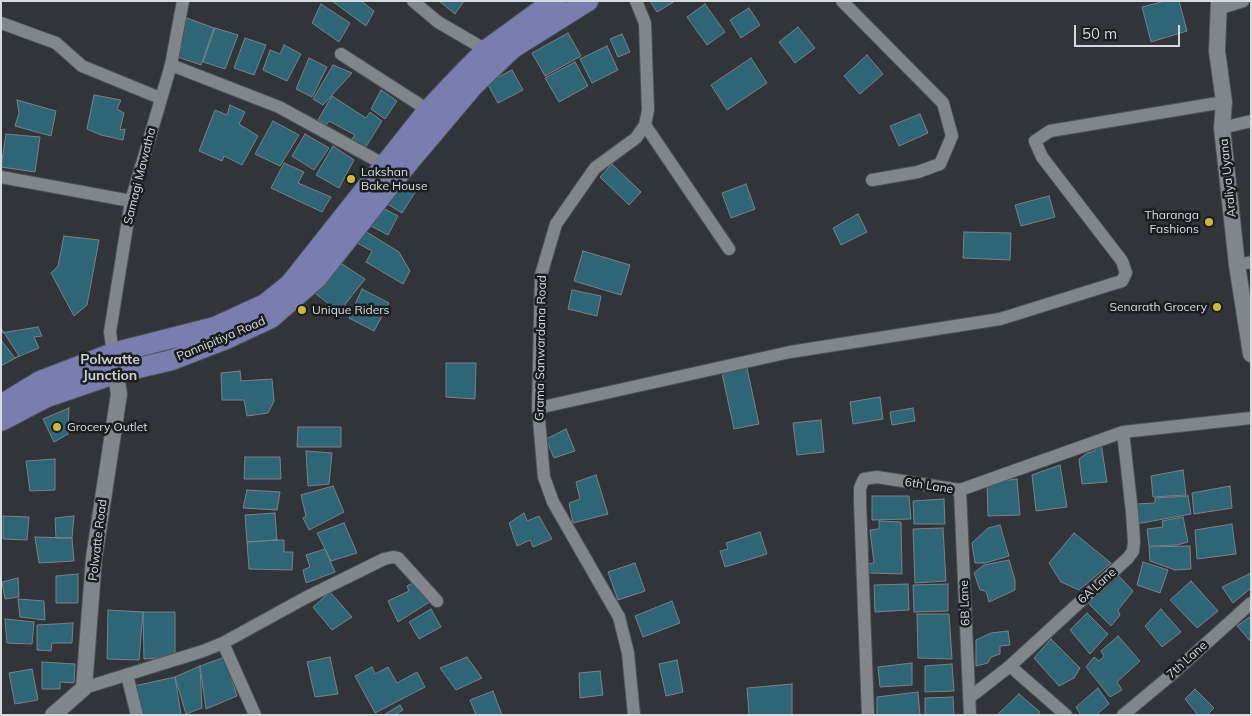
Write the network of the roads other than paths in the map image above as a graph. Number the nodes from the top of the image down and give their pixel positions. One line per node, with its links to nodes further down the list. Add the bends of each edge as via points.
1 (183, 1): 12 (street, Samagi Mawatha)
2 (413, 1): 10 (street, via 438,22)
3 (556, 1): 10 (main road, Pannipitiya Road)
4 (588, 1): 28 (main road, Pannipitiya Road, via 514,48 474,85 317,278 271,318 172,360)
5 (636, 1): 17 (street, via 645,23 648,110)
6 (842, 1): 21 (street, via 943,103 952,136 940,164 918,172)
7 (1243, 1): 8 (street)
8 (1218, 5): 14 (street, Araliya Uyana, via 1217,51)
9 (1, 24): 13 (street, via 56,43 82,66)
10 (486, 50): 15 (main road, Pannipitiya Road)
11 (341, 54): 15 (street)
12 (171, 65): 13 (street, Samagi Mawatha); 19 (street, via 279,107)
13 (160, 98): 22 (street, Samagi Mawatha)
14 (1224, 102): 18 (street, Araliya Uyana); 30 (street, via 1050,131 1035,141 1042,157 1122,261 1126,273 1122,281 1000,319 790,352)
15 (428, 110): 19 (main road, Pannipitiya Road)
16 (1251, 121): 18 (street)
17 (645, 125): 23 (street); 30 (street, Grama Sanwardana Road, via 636,138 595,168 556,224 541,275)
18 (1222, 128): 24 (street, Araliya Uyana)
19 (385, 165): 26 (main road, Pannipitiya Road, via 290,284 265,304 215,327)
20 (1, 177): 22 (street)
21 (872, 180)
22 (131, 201): 26 (street, Samagi Mawatha, via 110,332)
23 (729, 249)
24 (1244, 263): 25 (street, Araliya Uyana)
25 (1248, 326): 27 (street, Araliya Uyana)
26 (112, 353): 28 (street, Polwatte Road); 29 (main road, Pannipitiya Road, via 40,381)
27 (1251, 354)
28 (117, 373): 29 (main road, Pannipitiya Road, via 47,397); 39 (street, Polwatte Road, via 119,394 94,558)
29 (2, 406)
30 (538, 408): 44 (street, Grama Sanwardana Road, via 544,477 553,502 619,617 628,653)
31 (1251, 418): 32 (street, 6th Lane)
32 (1123, 432): 33 (street, 6th Lane); 37 (street, 6A Lane, via 1132,512 1132,551)
33 (960, 490): 40 (street, 6B Lane); 45 (street, 6th Lane, via 877,477 864,479 860,488)
34 (437, 601): 36 (street, via 398,558 393,557 304,598)
35 (1251, 603): 48 (street, 7th Lane)
36 (223, 643): 38 (street); 43 (street)
37 (1010, 666): 40 (street, 6A Lane); 47 (street)
38 (127, 675): 39 (street); 42 (street)
39 (84, 688): 41 (street)
40 (969, 698): 46 (street, 6B Lane)
41 (53, 715)
42 (138, 715)
43 (256, 715)
44 (634, 715)
45 (868, 715)
46 (970, 715)
47 (1066, 715)
48 (1122, 715)

